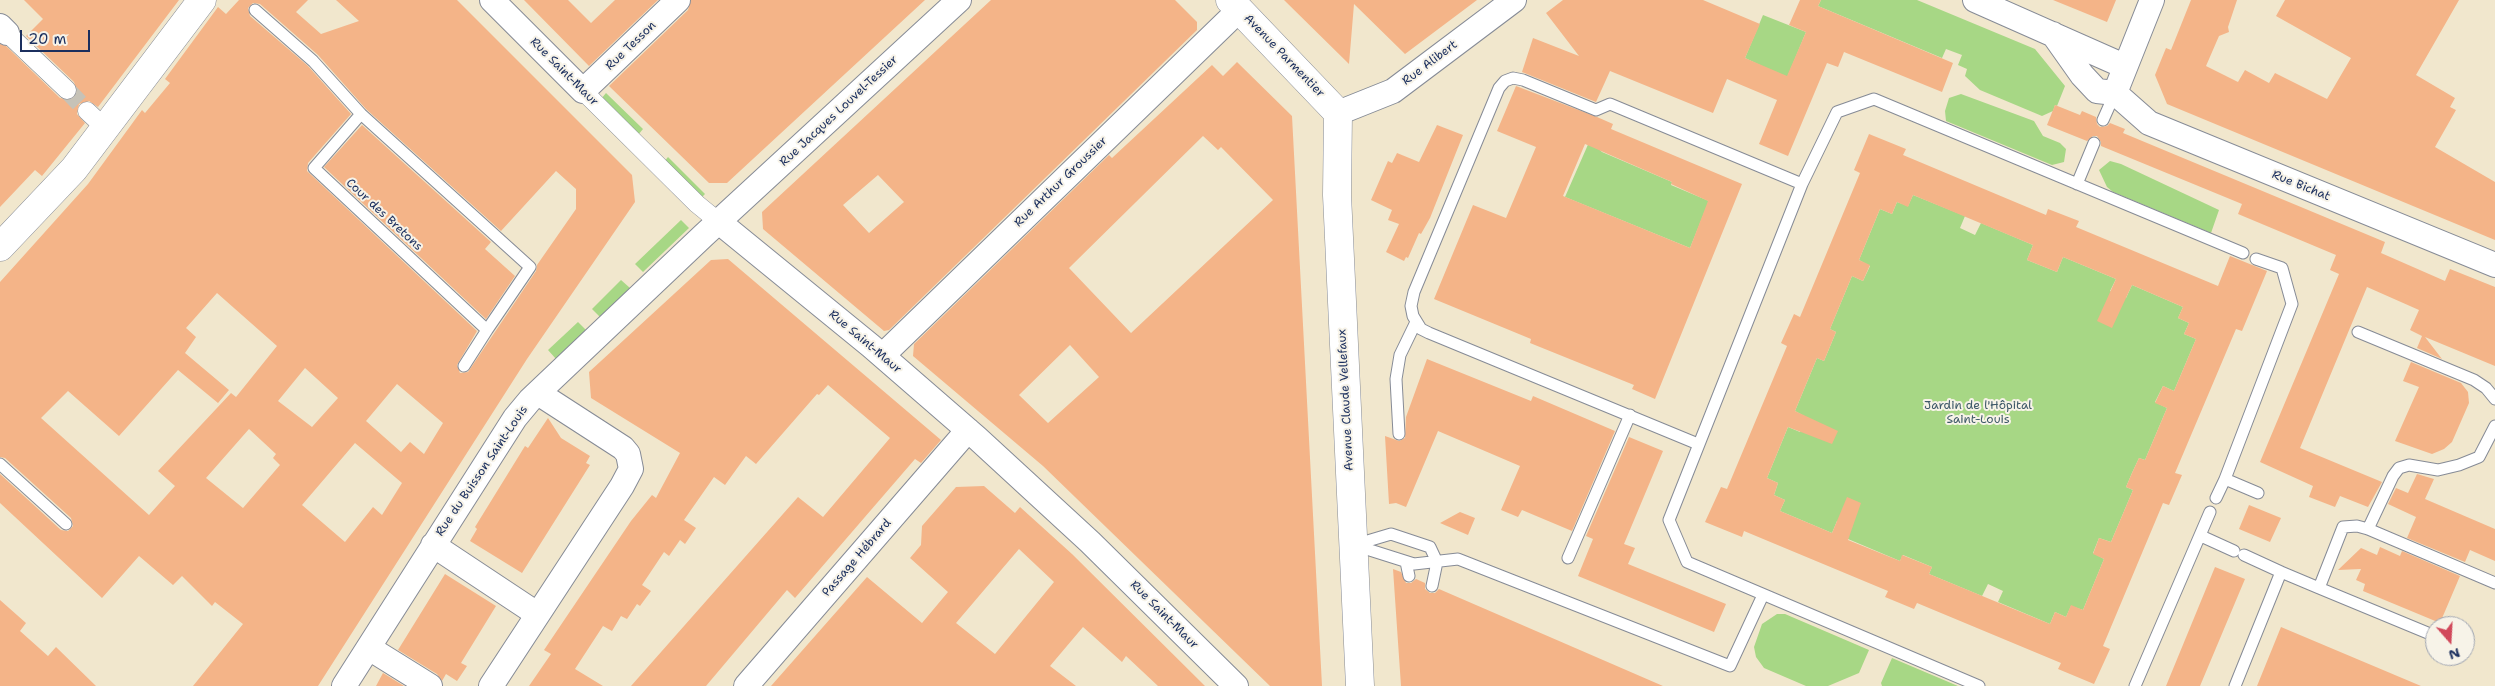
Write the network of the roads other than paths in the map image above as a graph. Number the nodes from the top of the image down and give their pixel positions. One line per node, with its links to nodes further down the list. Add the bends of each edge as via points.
1 (202, 0): 23 (street, via 96,119 74,169)
2 (492, 0): 14 (street, Rue Saint-Maur)
3 (678, 0): 14 (street, Rue Tesson)
4 (959, 0): 22 (street, Rue Jacques Louvel-Tessier)
5 (1514, 0): 16 (street, Rue Alibert, via 1393,91)
6 (1975, 0): 11 (street)
7 (2152, 0): 12 (street)
8 (1234, 5): 16 (street, Avenue Parmentier); 30 (street, Rue Arthur Groussier)
9 (255, 10): 17 (lane, via 313,61)
10 (4, 29): 13 (street)
11 (2052, 33): 12 (street); 15 (street, Rue Bichat, via 2097,91)
12 (2124, 66): 15 (street)
13 (66, 90)
14 (583, 91): 22 (street, Rue Saint-Maur)
15 (2114, 93): 18 (lane); 26 (street, Rue Bichat, via 2155,126)
16 (1338, 113): 48 (street, Avenue Claude Vellefaux, via 1337,195 1343,358)
17 (361, 114): 28 (lane, via 530,267); 28 (lane, Cour des Bretons, via 314,168)
18 (2103, 120)
19 (2094, 143): 21 (lane)
20 (1802, 184): 21 (lane, via 1837,112 1874,99); 27 (lane, via 1610,104 1596,110 1512,78 1499,88 1414,292 1411,306); 38 (lane)
21 (2077, 184): 24 (lane)
22 (719, 222): 30 (street, Rue Saint-Maur); 32 (street, Rue du Buisson Saint-Louis)
23 (1, 245)
24 (2243, 254)
25 (2256, 259): 40 (lane, via 2282,268 2292,304)
26 (2495, 266)
27 (1416, 322): 34 (lane, via 1429,333); 37 (lane, via 1400,355 1396,379)
28 (487, 330): 31 (lane)
29 (2358, 332): 33 (lane, via 2474,380)
30 (883, 355): 36 (street, Rue Saint-Maur)
31 (464, 366)
32 (538, 393): 47 (street, Rue du Buisson Saint-Louis, via 515,418); 58 (street, via 623,448 631,462 622,486)
33 (2495, 399)
34 (1630, 415): 38 (lane); 49 (lane)
35 (2495, 426): 45 (lane, via 2478,457 2458,466 2438,470 2409,465 2399,468 2392,476)
36 (968, 430): 64 (street, Passage Hébrard); 65 (street, Rue Saint-Maur, via 1090,542)
37 (1399, 434)
38 (1698, 444): 57 (lane, via 1669,520 1687,562)
39 (0, 464): 44 (lane)
40 (2225, 479): 41 (lane); 42 (lane)
41 (2258, 493)
42 (2216, 498)
43 (2210, 512): 46 (lane)
44 (66, 524)
45 (2368, 530): 54 (lane); 56 (lane, via 2357,526 2343,527)
46 (2201, 536): 52 (lane); 68 (lane)
47 (433, 545): 58 (street); 60 (street, Rue du Buisson Saint-Louis)
48 (1354, 545): 50 (lane); 51 (lane, via 1391,534 1430,547); 66 (street, Avenue Claude Vellefaux)
49 (1568, 558)
50 (1406, 562): 51 (lane); 53 (lane)
51 (1437, 562): 55 (lane); 57 (lane, via 1458,559 1730,666)
52 (2281, 572): 56 (lane); 69 (lane)
53 (1409, 576)
54 (2495, 583)
55 (1432, 586)
56 (2319, 588): 59 (lane)
57 (1763, 595): 67 (lane)
58 (537, 614): 63 (street)
59 (2425, 632)
60 (369, 648): 61 (street, Rue du Buisson Saint-Louis); 62 (street)
61 (344, 686)
62 (430, 686)
63 (491, 686)
64 (746, 686)
65 (1236, 686)
66 (1360, 686)
67 (1980, 686)
68 (2135, 686)
69 (2235, 686)

